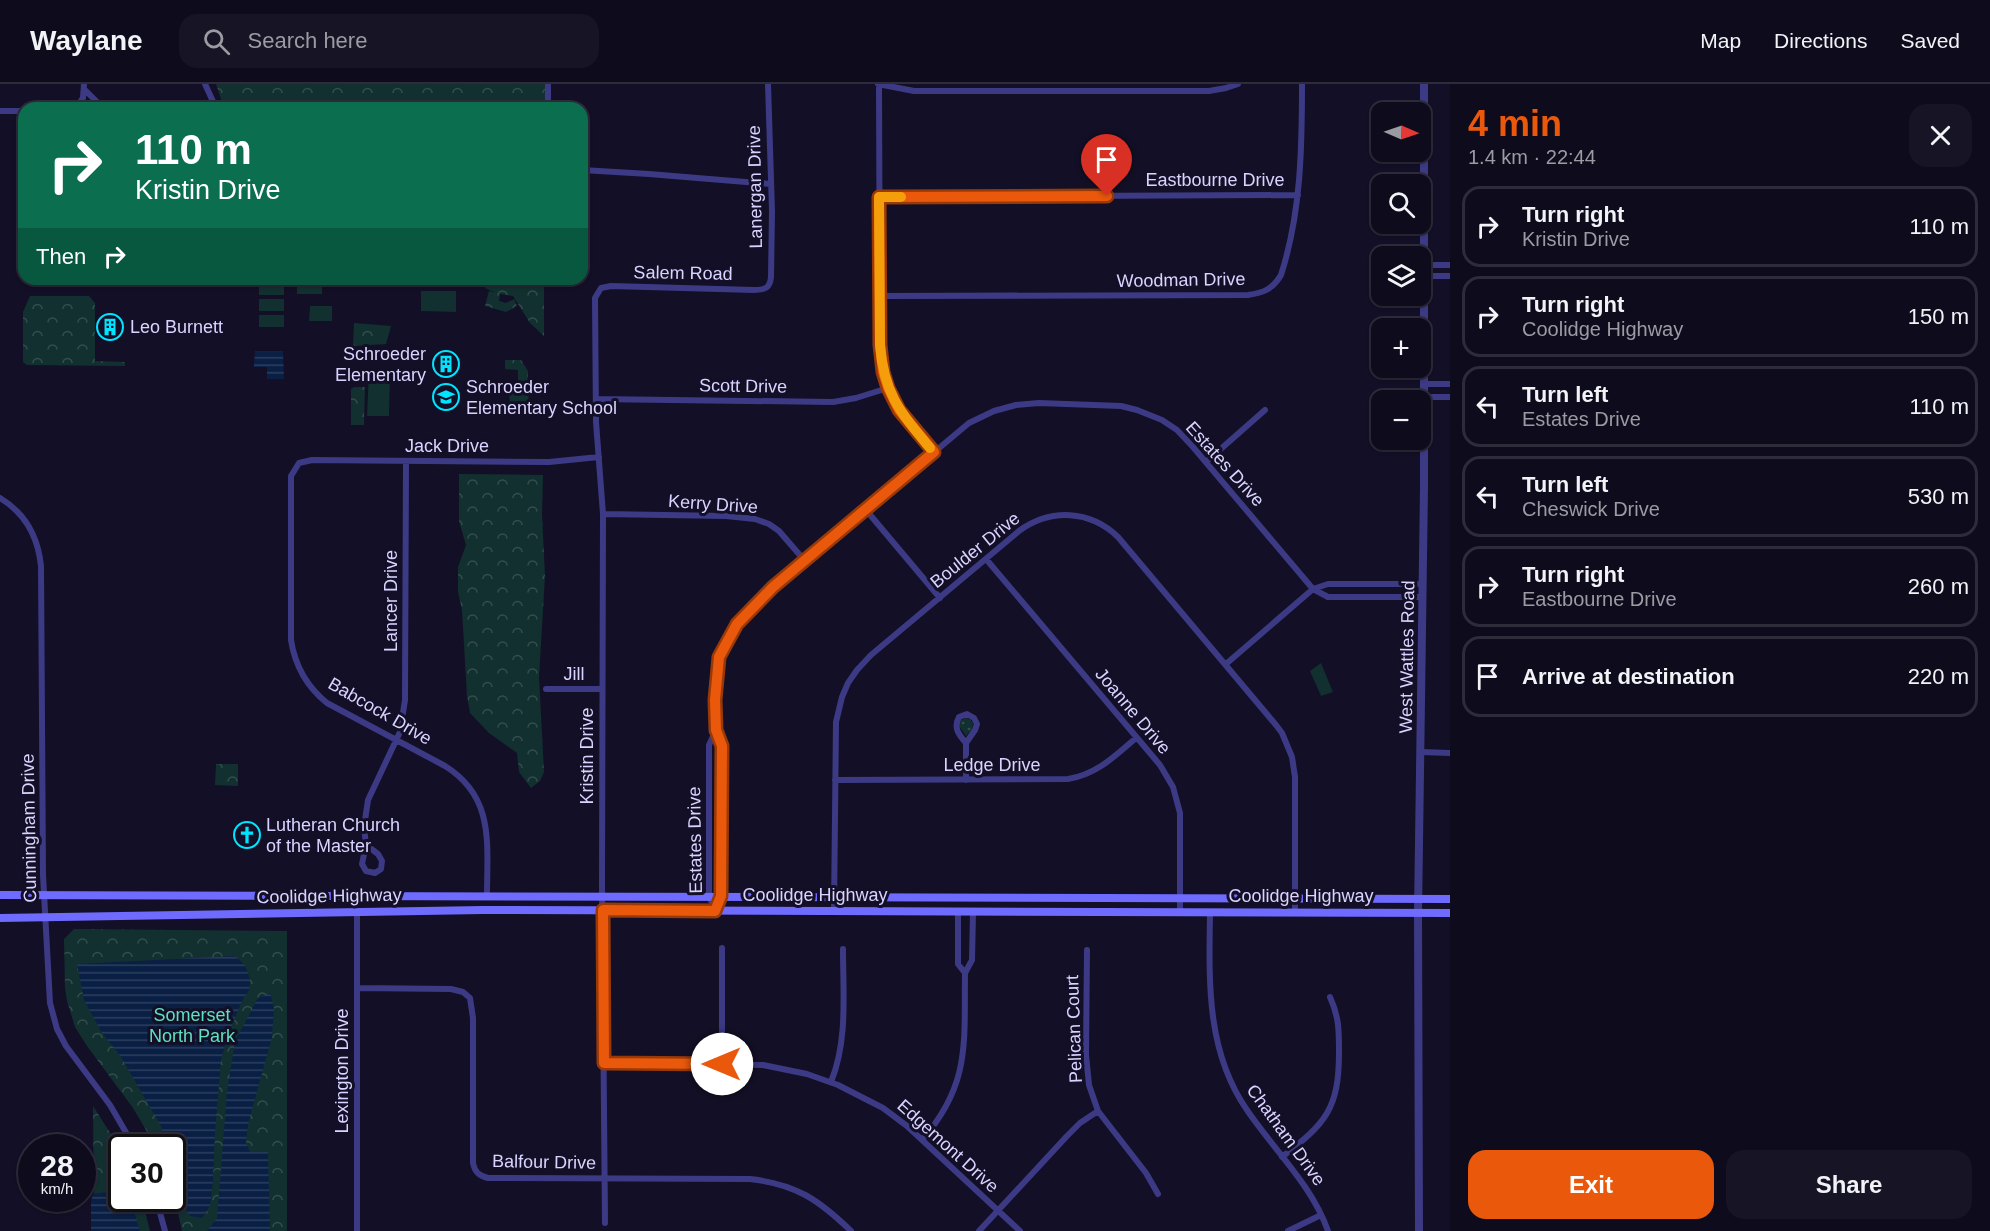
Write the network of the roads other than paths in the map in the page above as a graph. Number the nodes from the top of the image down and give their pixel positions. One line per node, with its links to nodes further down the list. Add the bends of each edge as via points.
1 (206, 84): 16 (street)
2 (548, 84): 17 (street)
3 (768, 84): 21 (street, Lanergan Drive)
4 (879, 84): 12 (street, via 914,91); 23 (street)
5 (983, 84): 12 (street)
6 (1085, 84): 13 (street)
7 (1238, 84): 11 (street, via 1218,90)
8 (1302, 84): 22 (street, Woodman Drive)
9 (1424, 84): 24 (street, West Wattles Road)
10 (84, 86): 14 (street); 15 (street)
11 (1188, 88): 13 (street)
12 (983, 92): 13 (street)
13 (1085, 92)
14 (81, 102)
15 (97, 102)
16 (214, 102)
17 (548, 102)
18 (0, 111): 19 (street)
19 (18, 111)
20 (588, 170): 21 (street)
21 (771, 184): 29 (street, Lanergan Drive, via 771,277)
22 (1298, 195): 23 (street, Eastbourne Drive); 31 (street, Woodman Drive, via 1281,275 1274,285 1258,294)
23 (879, 197): 31 (street)
24 (1424, 246)
25 (1431, 265): 26 (street)
26 (1450, 265)
27 (1431, 276): 28 (street)
28 (1450, 276)
29 (767, 288): 30 (street, Salem Road, via 611,286)
30 (599, 290): 39 (street, Kristin Drive, via 595,305)
31 (880, 296): 35 (street, via 880,345)
32 (1424, 306): 33 (street, West Wattles Road)
33 (1424, 384): 34 (street); 36 (street, West Wattles Road)
34 (1450, 384)
35 (888, 388): 39 (street, Scott Drive, via 833,402); 42 (street, via 899,410)
36 (1424, 390)
37 (1431, 397): 38 (street)
38 (1450, 397)
39 (596, 399): 43 (street, Kristin Drive)
40 (1265, 410): 45 (street)
41 (1424, 450): 52 (street, West Wattles Road)
42 (934, 452): 45 (street, Estates Drive, via 969,423 1016,405 1108,405 1130,407 1162,420 1177,430); 48 (street, Estates Drive)
43 (599, 457): 44 (street, Jack Drive, via 549,462); 49 (street, Kristin Drive)
44 (406, 461): 46 (street, Jack Drive, via 312,460); 61 (street, Lancer Drive, via 405,700)
45 (1206, 462): 53 (street, Estates Drive)
46 (297, 465): 61 (street, Babcock Drive, via 290,482 290,624 297,666 327,703)
47 (0, 498): 69 (street, Cunningham Drive, via 27,522 40,560)
48 (866, 510): 51 (street, Estates Drive); 55 (street)
49 (603, 514): 51 (street, Kerry Drive, via 755,519 779,531); 58 (street, Kristin Drive)
50 (986, 559): 55 (street, Boulder Drive); 56 (street, Boulder Drive, via 1037,520 1068,514 1097,521 1118,537); 60 (street, Joanne Drive)
51 (805, 561): 59 (street, Estates Drive, via 737,624 719,657)
52 (1423, 584): 53 (street, via 1328,584); 54 (street, West Wattles Road)
53 (1313, 589): 54 (street, via 1328,597); 56 (street)
54 (1423, 597): 63 (street, West Wattles Road)
55 (940, 598): 65 (street, Boulder Drive, via 871,655 848,683 836,722)
56 (1226, 663): 78 (street, Boulder Drive, via 1282,733 1292,757)
57 (546, 689): 58 (street, Jill)
58 (602, 689): 73 (street, Kristin Drive)
59 (716, 730): 74 (street, Estates Drive, via 709,745); 75 (street, Estates Drive, via 722,746)
60 (1136, 738): 66 (street, Ledge Drive, via 1082,777); 77 (street, Joanne Drive, via 1165,772 1176,794 1180,813)
61 (397, 740): 67 (street, Lancer Drive, via 368,800); 72 (street, Babcock Drive, via 455,772 474,793 486,824)
62 (966, 743): 62 (street, via 977,724 967,714 959,717 956,726); 66 (street)
63 (1421, 752): 64 (street); 79 (street, West Wattles Road)
64 (1450, 753)
65 (835, 780): 66 (street, Ledge Drive); 76 (street, Boulder Drive)
66 (966, 780)
67 (366, 845)
68 (0, 895): 69 (main road, Coolidge Highway)
69 (44, 895): 70 (main road, Coolidge Highway); 95 (street, Cunningham Drive)
70 (300, 896): 71 (main road, Coolidge Highway); 92 (main road, via 302,907)
71 (343, 896): 72 (main road, Coolidge Highway); 85 (main road, via 336,902)
72 (487, 896): 73 (main road, Coolidge Highway); 81 (main road, via 488,905)
73 (602, 896): 74 (main road, Coolidge Highway); 82 (street, Kristin Drive)
74 (709, 896): 75 (main road, Coolidge Highway); 83 (street, Estates Drive)
75 (721, 896): 76 (main road, Coolidge Highway); 83 (street, Estates Drive)
76 (834, 897): 77 (main road, Coolidge Highway); 84 (street, Boulder Drive)
77 (1180, 898): 78 (main road, Coolidge Highway); 89 (street, Joanne Drive)
78 (1295, 898): 79 (main road, Coolidge Highway); 91 (street, Boulder Drive)
79 (1419, 899): 80 (main road, Coolidge Highway); 93 (street, West Wattles Road)
80 (1450, 899)
81 (483, 910): 82 (main road, Coolidge Highway); 86 (main road, Coolidge Highway)
82 (603, 910): 83 (main road, Coolidge Highway); 103 (street, Kristin Drive)
83 (715, 911): 84 (main road, Coolidge Highway)
84 (834, 911): 87 (main road, Coolidge Highway)
85 (337, 912): 86 (main road, Coolidge Highway); 92 (main road, Coolidge Highway)
86 (357, 912): 101 (street, Lexington Drive)
87 (958, 912): 88 (main road, Coolidge Highway); 100 (street, via 958,964)
88 (973, 912): 89 (main road, Coolidge Highway); 100 (street, via 972,960)
89 (1180, 912): 90 (main road, Coolidge Highway)
90 (1210, 912): 91 (main road, Coolidge Highway); 109 (street, Chatham Drive, via 1210,999 1218,1050 1240,1100)
91 (1295, 912): 93 (main road, Coolidge Highway)
92 (294, 913): 95 (main road, Coolidge Highway)
93 (1418, 913): 94 (main road, Coolidge Highway); 123 (street, West Wattles Road)
94 (1450, 913)
95 (46, 917): 96 (main road, Coolidge Highway); 107 (street, Cunningham Drive, via 48,993 57,1029)
96 (0, 918)
97 (722, 948): 104 (street)
98 (843, 949): 105 (street, via 841,1046)
99 (1087, 950): 106 (street, Pelican Court, via 1087,1072)
100 (965, 973): 108 (street, via 962,1068 945,1111)
101 (357, 988): 110 (street, Balfour Drive, via 451,989 470,998 473,1163 481,1176); 117 (street, Lexington Drive)
102 (1330, 997): 109 (street, via 1339,1026 1336,1095 1317,1128)
103 (604, 1063): 104 (street, Edgemont Drive); 110 (street, Kristin Drive)
104 (722, 1064): 105 (street, Edgemont Drive, via 782,1068)
105 (831, 1082): 108 (street, Edgemont Drive, via 883,1108)
106 (1098, 1111): 111 (street, Pelican Court); 112 (street, via 1080,1123)
107 (127, 1134)
108 (922, 1140): 112 (street, Edgemont Drive)
109 (1282, 1158): 114 (street, Chatham Drive, via 1309,1191)
110 (605, 1178): 115 (street, Kristin Drive); 118 (street, Balfour Drive, via 750,1179 782,1184 812,1197)
111 (1158, 1194)
112 (998, 1210): 119 (street); 120 (street, Edgemont Drive)
113 (160, 1212): 116 (street)
114 (1322, 1215): 121 (street); 122 (street, Chatham Drive)
115 (605, 1223)
116 (165, 1231)
117 (357, 1231)
118 (851, 1231)
119 (979, 1231)
120 (1020, 1231)
121 (1288, 1231)
122 (1328, 1231)
123 (1419, 1231)

